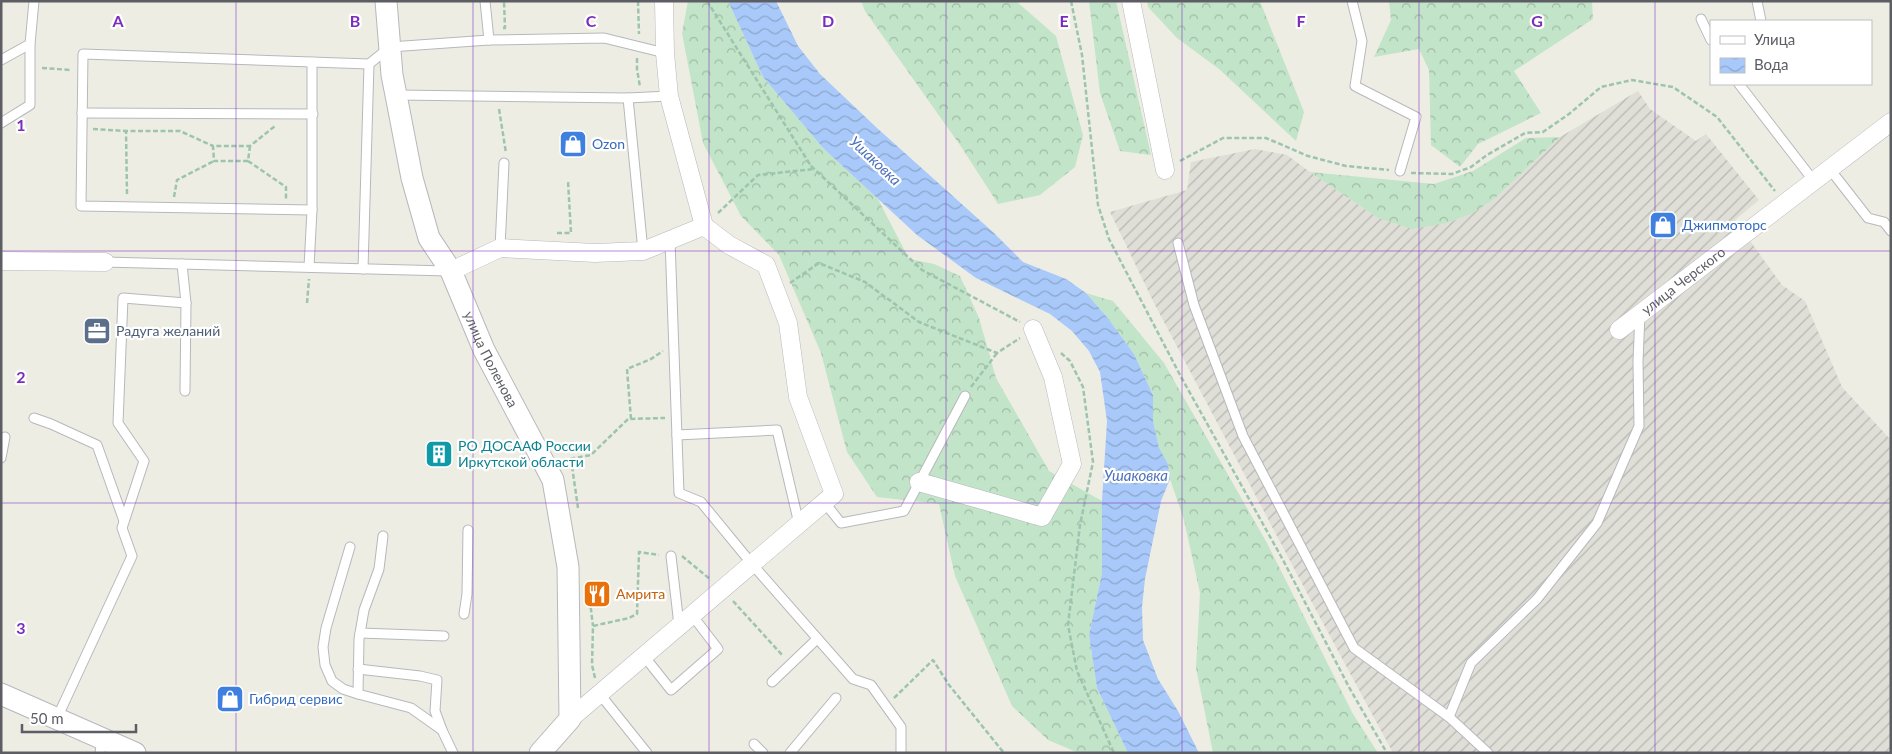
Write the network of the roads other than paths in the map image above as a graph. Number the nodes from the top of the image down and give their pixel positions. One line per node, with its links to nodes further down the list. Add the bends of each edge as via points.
1 (34, 1): 12 (lane)
2 (386, 1): 13 (street, улица Поленова)
3 (485, 1): 11 (lane)
4 (664, 1): 14 (street)
5 (1131, 1): 28 (street)
6 (1352, 1): 29 (lane, via 1362,41 1356,86 1416,117)
7 (1757, 1): 9 (lane)
8 (1701, 19): 10 (lane)
9 (1761, 20)
10 (1710, 38)
11 (489, 40): 13 (lane); 14 (lane, via 604,38)
12 (30, 44): 15 (lane); 25 (lane, via 30,105)
13 (390, 47): 17 (lane); 19 (street, улица Поленова)
14 (665, 53): 20 (street)
15 (1, 60)
16 (312, 62): 17 (lane); 22 (lane, via 83,54); 23 (lane)
17 (369, 64): 43 (lane)
18 (1740, 85): 30 (lane)
19 (396, 95): 21 (lane); 44 (street, улица Поленова, via 412,178 430,238)
20 (669, 96): 21 (lane); 33 (street)
21 (628, 98): 38 (lane)
22 (82, 113): 23 (lane); 31 (lane, via 81,206)
23 (313, 114): 31 (lane)
24 (1891, 122): 27 (street, улица Черского)
25 (1, 124)
26 (504, 163): 37 (lane)
27 (1829, 168): 30 (street, улица Черского); 32 (lane, via 1868,218)
28 (1165, 170)
29 (1400, 171)
30 (1813, 180): 46 (street, улица Черского)
31 (312, 210): 42 (lane)
32 (1888, 219): 34 (lane)
33 (704, 226): 35 (street); 56 (street, via 729,245 766,265 788,323 798,397)
34 (1891, 231)
35 (670, 240): 38 (street); 52 (lane)
36 (1178, 243): 76 (lane, via 1194,305 1243,436 1354,648)
37 (500, 248): 38 (street); 44 (street)
38 (643, 251)
39 (1, 262): 40 (street)
40 (105, 262): 41 (lane)
41 (182, 264): 42 (lane); 45 (lane)
42 (309, 267): 43 (lane)
43 (363, 269): 44 (lane)
44 (451, 271): 78 (street, улица Поленова, via 484,350 553,480 568,567)
45 (186, 303): 49 (lane); 57 (lane, via 123,298 118,423 144,461)
46 (1640, 313): 48 (street, улица Черского); 76 (lane, via 1639,426 1597,523 1537,599 1470,664)
47 (1033, 329): 55 (street, via 1053,377 1072,464 1042,518)
48 (1619, 330)
49 (185, 391)
50 (965, 396): 55 (lane)
51 (34, 418): 57 (lane, via 98,445)
52 (677, 435): 58 (lane, via 777,430); 63 (lane, via 679,493 701,502)
53 (5, 437): 54 (lane)
54 (1, 458)
55 (920, 482): 56 (lane, via 904,511 841,523)
56 (829, 498): 58 (street)
57 (124, 521): 77 (lane, via 122,528 132,556)
58 (799, 524): 63 (street)
59 (468, 530): 64 (lane)
60 (383, 536): 66 (lane, via 379,569 364,610)
61 (350, 547): 74 (lane, via 323,647 325,665 332,681)
62 (671, 556): 65 (lane)
63 (752, 564): 65 (street); 68 (lane)
64 (464, 614)
65 (685, 620): 69 (street); 69 (lane, via 718,649 671,690)
66 (360, 633): 67 (lane); 70 (lane)
67 (444, 636)
68 (817, 639): 71 (lane); 88 (lane, via 852,679 871,685 901,727)
69 (644, 656): 72 (street)
70 (358, 669): 74 (lane); 79 (lane, via 437,680 435,710)
71 (772, 682)
72 (599, 693): 78 (street); 85 (lane)
73 (1, 694): 77 (street)
74 (358, 694): 79 (lane, via 411,708)
75 (836, 698): 87 (lane)
76 (1449, 717): 89 (lane)
77 (57, 718): 81 (street)
78 (570, 719): 84 (street)
79 (442, 730): 83 (lane)
80 (754, 744): 86 (lane)
81 (101, 745): 82 (street)
82 (135, 753)
83 (453, 753)
84 (540, 753)
85 (646, 753)
86 (763, 753)
87 (790, 753)
88 (901, 753)
89 (1488, 753)

